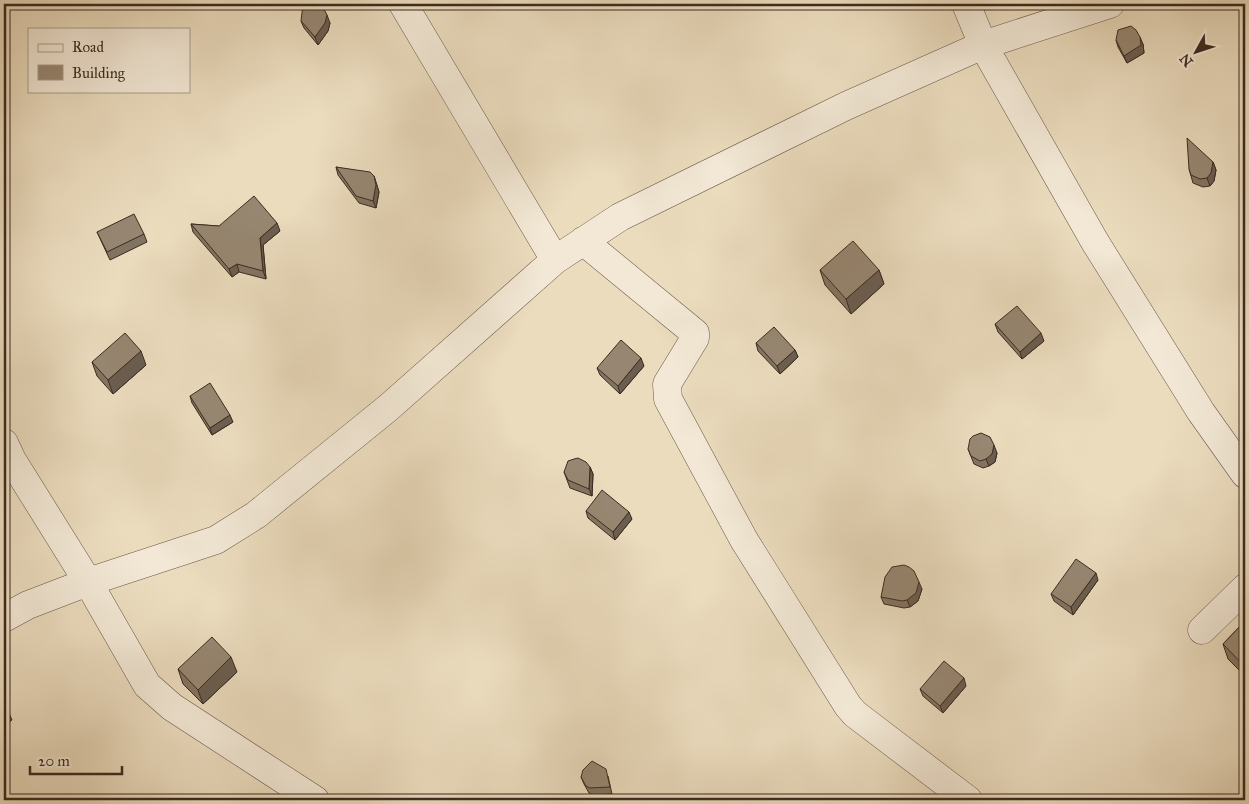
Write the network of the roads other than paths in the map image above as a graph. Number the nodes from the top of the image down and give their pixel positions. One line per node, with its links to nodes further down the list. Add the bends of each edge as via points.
1 (403, 4): 6 (street)
2 (966, 4): 4 (street)
3 (1110, 4): 4 (street)
4 (983, 45): 5 (street, via 846,106 620,217); 8 (street, via 1095,242 1200,412)
5 (583, 240): 6 (street); 14 (street, via 695,332 695,338 667,384 668,399 744,540 848,706)
6 (555, 260): 9 (street, via 388,408 256,514 216,540)
7 (4, 443): 9 (street)
8 (1245, 474)
9 (88, 582): 11 (street); 13 (street, via 147,685 172,707)
10 (1245, 588): 12 (street)
11 (4, 618)
12 (1202, 630)
13 (315, 800)
14 (968, 800)

